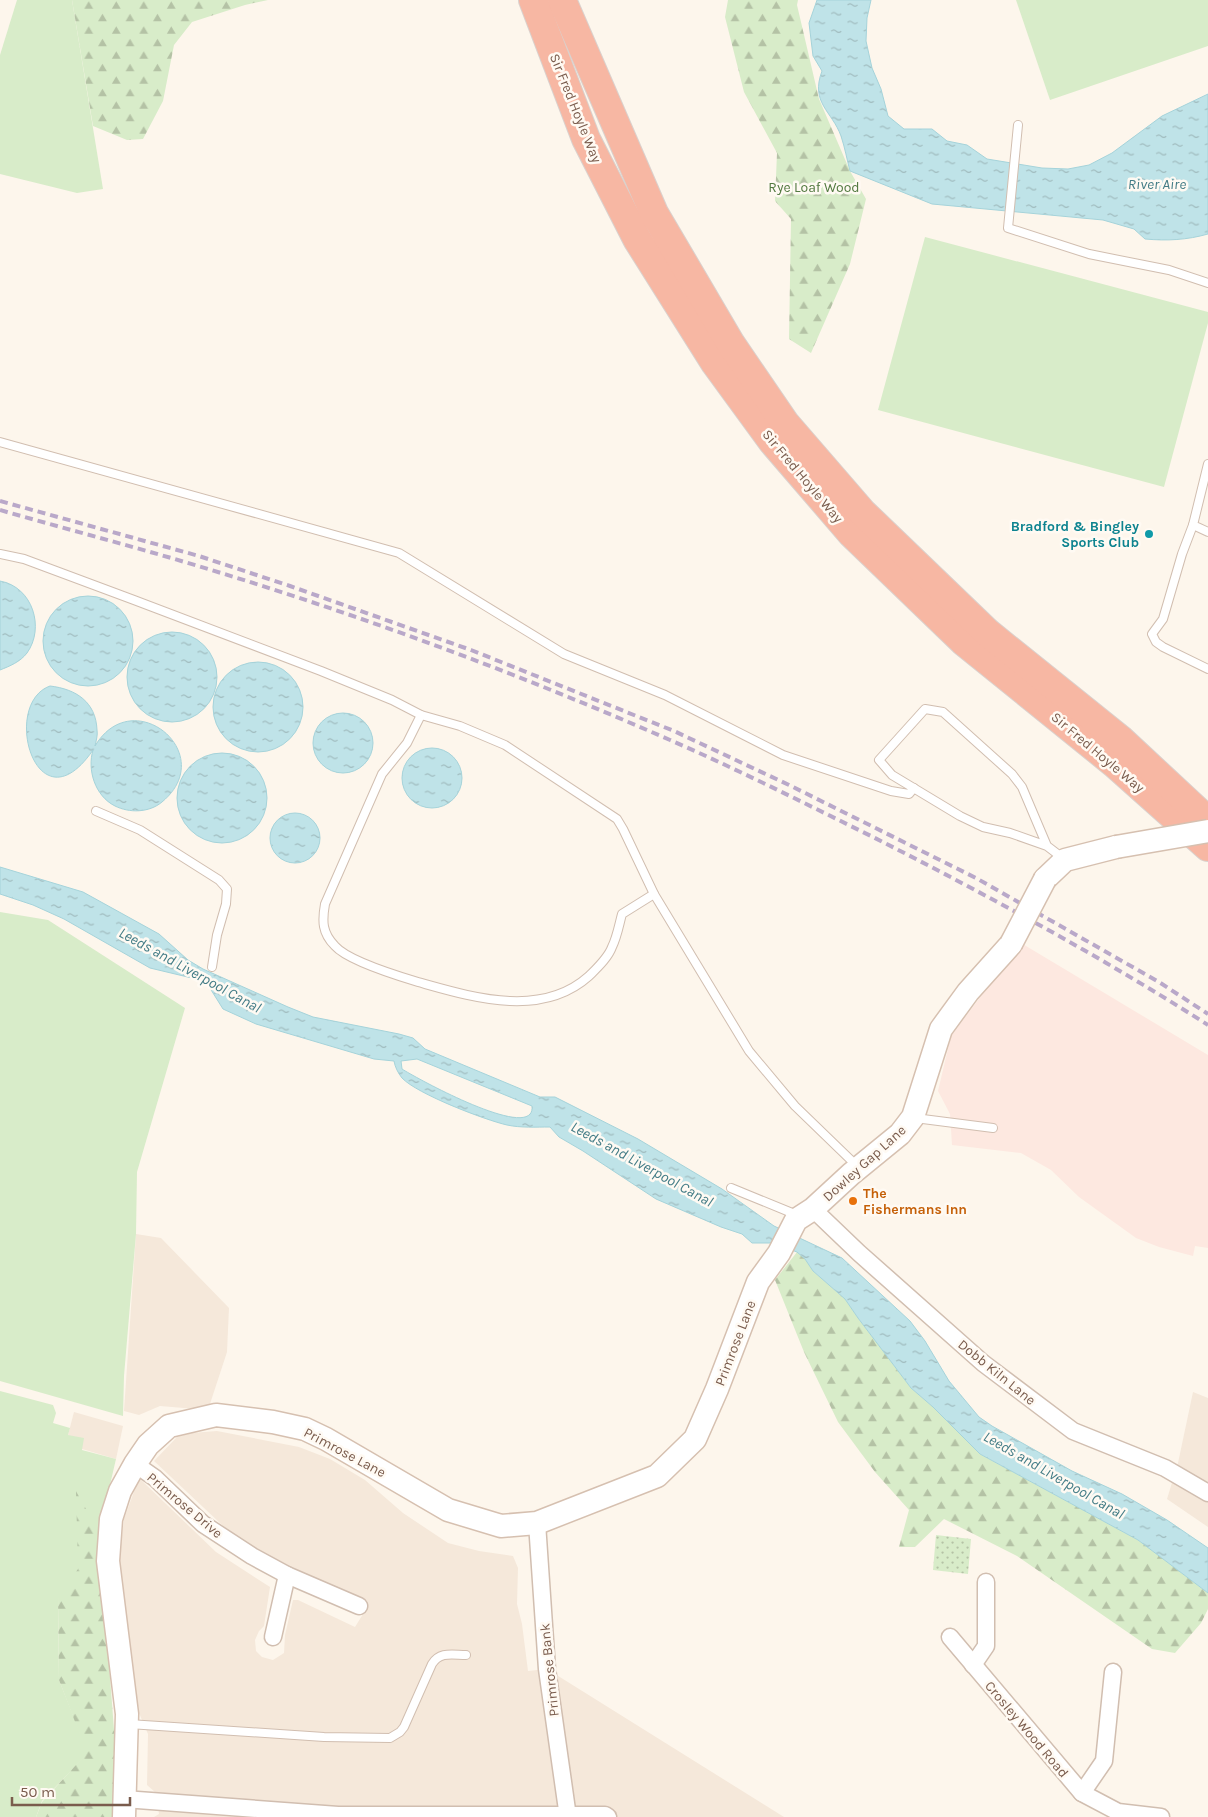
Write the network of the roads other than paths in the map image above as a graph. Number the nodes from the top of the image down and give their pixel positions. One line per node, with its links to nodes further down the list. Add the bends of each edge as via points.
1 (562, 0): 14 (highway, Sir Fred Hoyle Way, via 654,213 731,344 785,423 862,512 988,632 1121,740)
2 (534, 1): 17 (highway, Sir Fred Hoyle Way, via 586,139 637,238 714,363 772,440 852,534 964,641 1115,764)
3 (1018, 125): 4 (lane, via 1008,228 1089,254 1168,270)
4 (1208, 282)
5 (0, 442): 12 (lane, via 399,553 564,654 666,695 783,754 891,791 909,794)
6 (1208, 464): 7 (lane)
7 (1193, 525): 8 (lane); 10 (lane, via 1163,619 1152,634 1163,647)
8 (1208, 532)
9 (0, 554): 11 (lane, via 34,563 321,671)
10 (1208, 669)
11 (421, 715): 19 (lane, via 460,726 505,745 617,819); 19 (lane, via 407,743 382,774 325,904 322,920 325,932 335,947 389,973 444,989 490,1000 527,1001 561,994 583,981 598,968 612,948 622,914)
12 (914, 788): 16 (lane, via 983,827); 16 (lane, via 892,775 879,760 925,709 943,712 1012,774 1022,787)
13 (96, 811): 20 (lane, via 140,830 219,880 226,889 226,904)
14 (1208, 821)
15 (1208, 831): 18 (street, bridge, via 1116,847)
16 (1047, 846): 18 (lane)
17 (1208, 847)
18 (1066, 860): 21 (street, Dowley Gap Lane, bridge, via 1045,879 1011,944 968,992 941,1029)
19 (654, 894): 23 (lane, via 749,1051 795,1106)
20 (212, 967)
21 (913, 1118): 22 (lane); 23 (street, Dowley Gap Lane, via 900,1134)
22 (993, 1128)
23 (858, 1168): 25 (street, Dowley Gap Lane)
24 (731, 1188): 25 (lane)
25 (804, 1215): 27 (street, Dobb Kiln Lane, via 858,1253 984,1363 1073,1431 1165,1468); 28 (street, Primrose Lane, via 758,1282 695,1439 657,1476)
26 (135, 1464): 28 (street, Primrose Lane, via 169,1426 216,1415 273,1422 306,1429 448,1510 501,1526); 29 (street, Primrose Drive, via 155,1478 203,1524); 37 (street, Primrose Lane, via 120,1491 111,1519 108,1561)
27 (1208, 1493)
28 (537, 1523): 41 (street, Primrose Bank, via 547,1669)
29 (287, 1575): 31 (street, Primrose Drive); 32 (street)
30 (986, 1582): 35 (street, via 986,1646)
31 (359, 1606)
32 (273, 1637)
33 (950, 1637): 35 (street, Crosley Wood Road)
34 (466, 1656): 37 (lane, via 437,1657 404,1727 390,1738 324,1737)
35 (973, 1665): 38 (street, Crosley Wood Road)
36 (1113, 1672): 38 (street, via 1104,1761)
37 (127, 1724): 39 (street, Primrose Lane)
38 (1082, 1793): 43 (street, Crosley Wood Road, via 1118,1812)
39 (124, 1808): 40 (street)
40 (338, 1816): 41 (street)
41 (567, 1816): 42 (street)
42 (608, 1817)
43 (1161, 1817)

